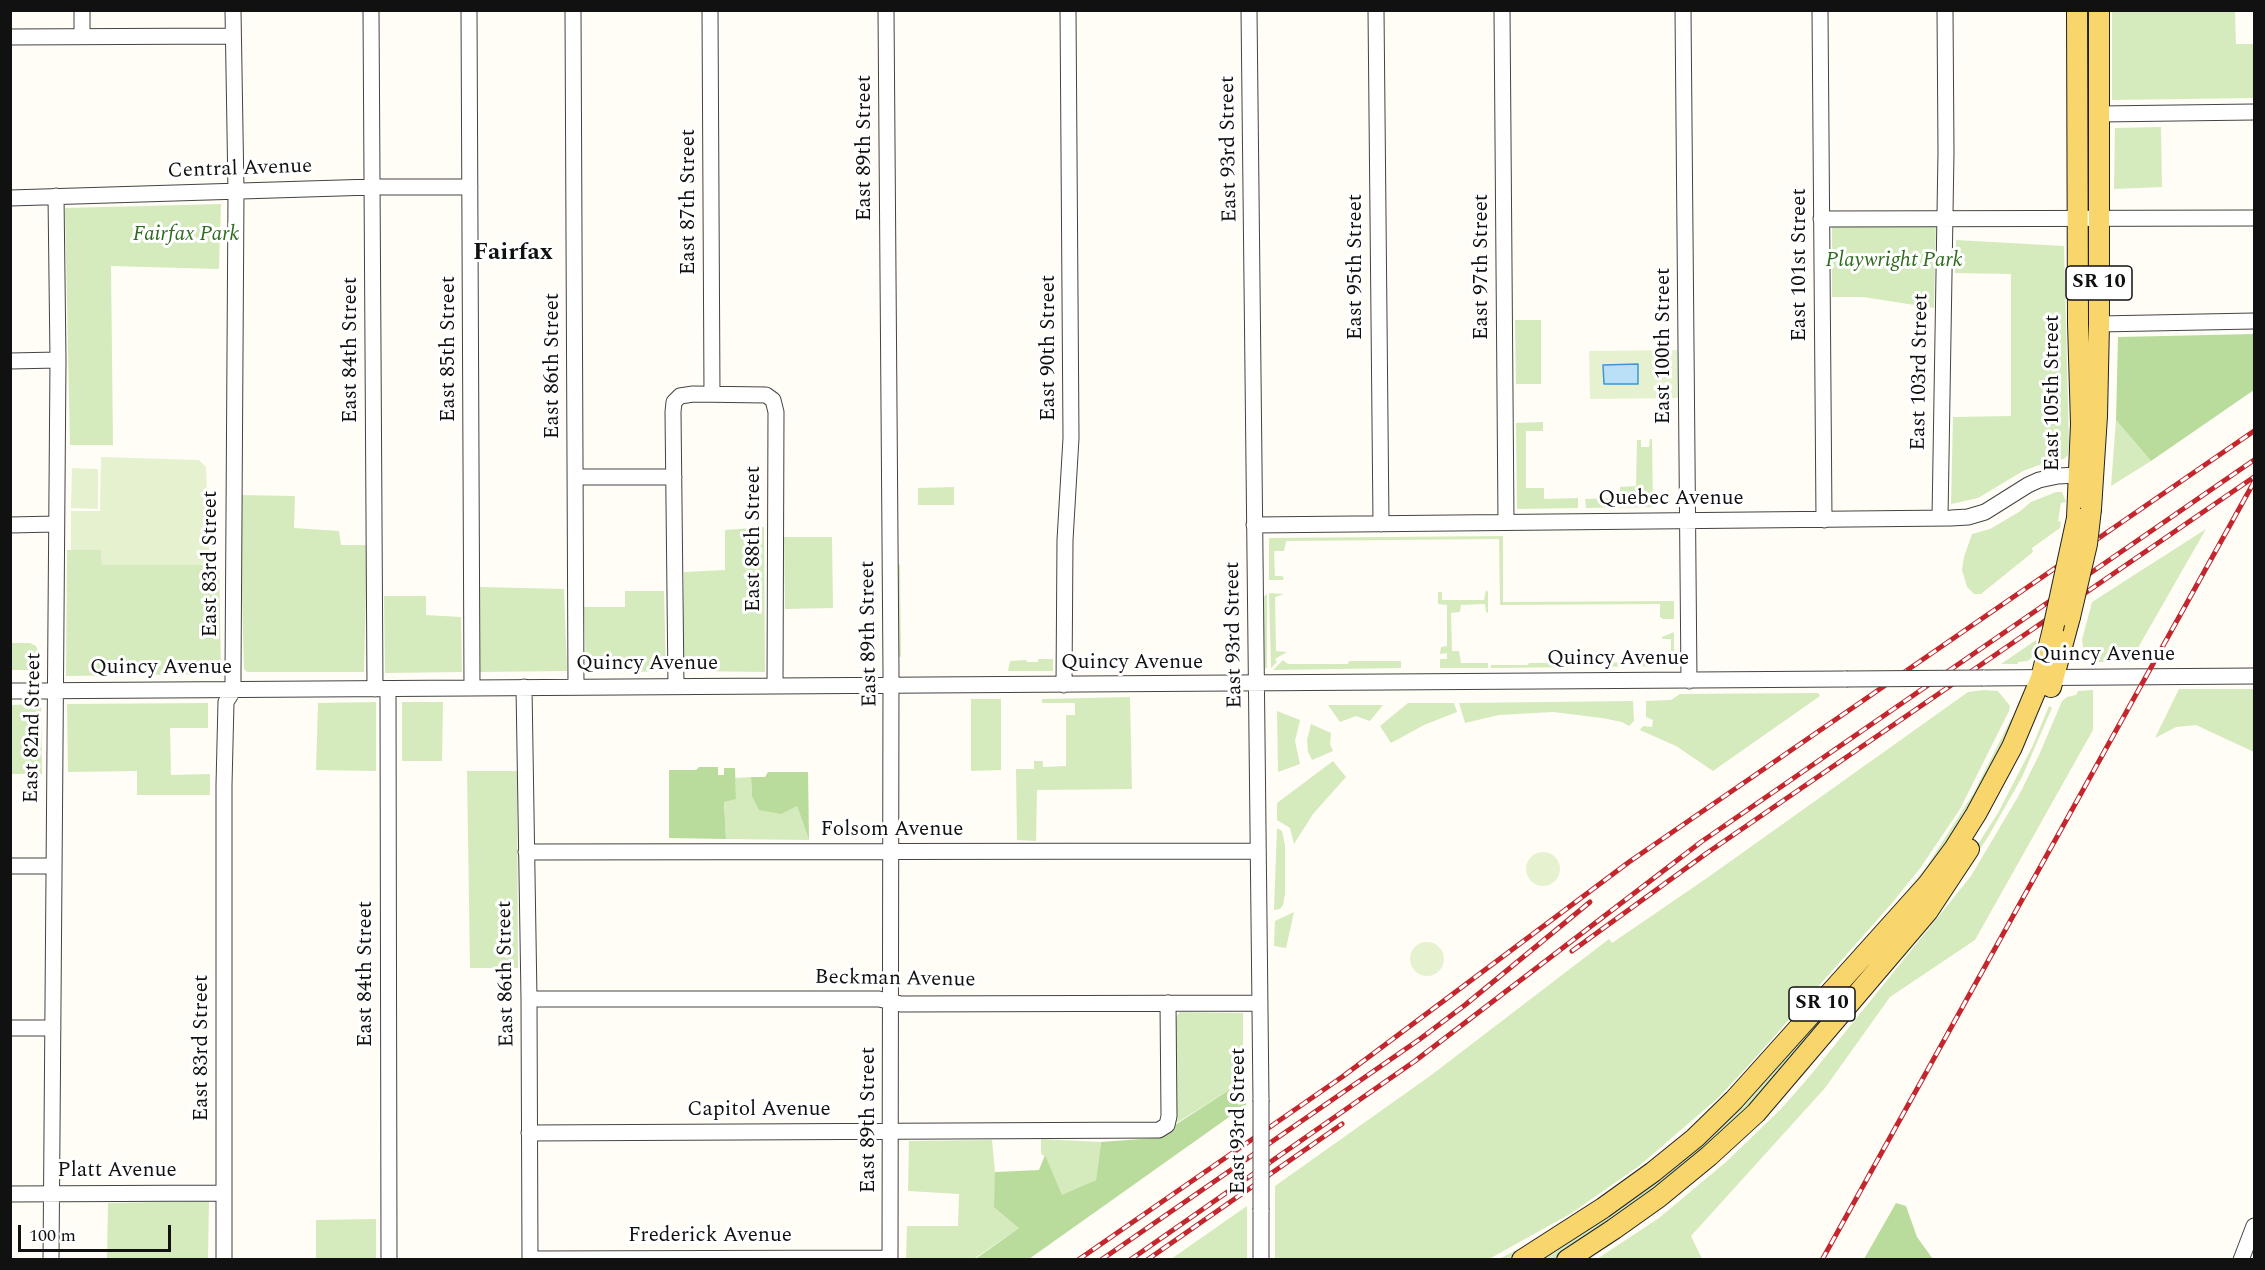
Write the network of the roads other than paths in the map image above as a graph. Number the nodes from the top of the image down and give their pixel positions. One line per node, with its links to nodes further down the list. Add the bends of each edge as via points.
1 (82, 10): 17 (street)
2 (233, 10): 18 (street, East 83rd Street)
3 (371, 10): 22 (street, East 84th Street)
4 (469, 10): 23 (street, East 85th Street)
5 (573, 10): 38 (street, East 86th Street)
6 (710, 10): 36 (street, East 87th Street)
7 (886, 10): 56 (street, East 89th Street)
8 (1068, 10): 57 (street, East 90th Street, via 1071,438 1065,540)
9 (1249, 10): 48 (street, East 93rd Street)
10 (1376, 10): 46 (street, East 95th Street)
11 (1502, 10): 44 (street, East 97th Street)
12 (1683, 10): 43 (street, East 100th Street)
13 (1820, 10): 30 (street, East 101st Street)
14 (1945, 10): 31 (street, East 103rd Street)
15 (2077, 10): 27 (main road, East 105th Street / SR 10)
16 (2099, 10): 21 (main road, East 105th Street / SR 10)
17 (82, 36): 18 (street); 19 (street)
18 (233, 36): 24 (street, East 83rd Street)
19 (10, 37)
20 (2254, 112): 21 (street)
21 (2099, 114): 28 (main road, East 105th Street / SR 10)
22 (373, 187): 23 (street, Central Avenue); 24 (street, Central Avenue); 60 (street, East 84th Street)
23 (470, 187): 58 (street, East 85th Street)
24 (236, 192): 25 (street, Central Avenue); 63 (street, East 83rd Street)
25 (56, 196): 26 (street, Central Avenue); 34 (street, East 82nd Street)
26 (10, 198)
27 (2078, 218): 28 (street); 31 (street); 37 (main road, East 105th Street / SR 10)
28 (2099, 218): 29 (street); 33 (main road, East 105th Street / SR 10)
29 (2254, 218)
30 (1821, 219): 31 (street); 42 (street, East 101st Street)
31 (1945, 219): 41 (street, East 103rd Street)
32 (2254, 321): 33 (street)
33 (2099, 324): 40 (main road, East 105th Street / SR 10, via 2097,416)
34 (58, 360): 35 (street); 45 (street, East 82nd Street)
35 (10, 361)
36 (712, 394): 39 (street, via 681,396 674,402); 55 (street, East 88th Street, via 766,395 773,400 776,412)
37 (2078, 475): 40 (main road, East 105th Street / SR 10); 41 (street, Quebec Avenue, via 2033,482 1974,516)
38 (575, 477): 39 (street); 53 (street, East 86th Street)
39 (674, 477): 54 (street)
40 (2084, 514): 50 (main road, East 105th Street / SR 10, bridge, via 2053,630); 50 (main road, East 105th Street / SR 10, bridge, via 2086,544 2070,617)
41 (1940, 518): 42 (street, Quebec Avenue)
42 (1824, 520): 43 (street, Quebec Avenue)
43 (1687, 521): 44 (street, Quebec Avenue); 51 (street, East 100th Street)
44 (1506, 522): 46 (street, Quebec Avenue)
45 (56, 524): 47 (street); 61 (street, East 82nd Street)
46 (1381, 524): 48 (street, Quebec Avenue)
47 (10, 525)
48 (1254, 525): 52 (street, East 93rd Street)
49 (2254, 676): 50 (street, Quincy Avenue)
50 (2048, 678): 51 (street, Quincy Avenue, bridge); 87 (main road, SR 10, via 1954,849 1903,913 1734,1100 1653,1172); 88 (main road, SR 10, via 2011,778 1928,911 1756,1113 1659,1197)
51 (1689, 681): 52 (street, Quincy Avenue)
52 (1257, 684): 57 (street, Quincy Avenue); 64 (street, East 93rd Street)
53 (576, 686): 54 (street, Quincy Avenue); 59 (street, Quincy Avenue)
54 (676, 686): 55 (street, Quincy Avenue)
55 (775, 686): 56 (street, Quincy Avenue)
56 (891, 686): 57 (street, Quincy Avenue); 66 (street, East 89th Street)
57 (1064, 686)
58 (472, 687): 59 (street, Quincy Avenue); 60 (street, Quincy Avenue)
59 (524, 687): 65 (street, East 86th Street)
60 (382, 689): 63 (street, Quincy Avenue); 85 (street, East 84th Street)
61 (56, 690): 62 (street, Quincy Avenue); 63 (street, Quincy Avenue); 68 (street, East 82nd Street)
62 (10, 691)
63 (232, 691): 77 (street, East 83rd Street, via 225,702)
64 (1258, 851): 66 (street, Folsom Avenue); 72 (street, East 93rd Street)
65 (526, 852): 66 (street, Folsom Avenue); 69 (street, East 86th Street)
66 (890, 852): 70 (street, East 89th Street)
67 (10, 866): 68 (street)
68 (54, 866): 74 (street, East 82nd Street)
69 (530, 999): 70 (street, Beckman Avenue); 76 (street, East 86th Street)
70 (890, 1001): 71 (street, Beckman Avenue); 75 (street, East 89th Street)
71 (1168, 1003): 72 (street, Beckman Avenue); 75 (street, Capitol Avenue, via 1169,1116 1167,1125 1159,1130)
72 (1260, 1003): 86 (street, East 93rd Street, bridge)
73 (10, 1028): 74 (street)
74 (53, 1028): 79 (street, East 82nd Street)
75 (891, 1131): 76 (street, Capitol Avenue); 81 (street, East 89th Street)
76 (530, 1133): 82 (street, East 86th Street)
77 (224, 1193): 79 (street, Platt Avenue); 84 (street, East 83rd Street)
78 (10, 1194): 79 (street, Platt Avenue)
79 (51, 1194): 83 (street, East 82nd Street)
80 (2254, 1226): 89 (street)
81 (890, 1257): 82 (street, Frederick Avenue)
82 (530, 1259)
83 (51, 1260)
84 (224, 1260)
85 (389, 1260)
86 (1262, 1260)
87 (1522, 1260)
88 (1566, 1260)
89 (2241, 1260)

